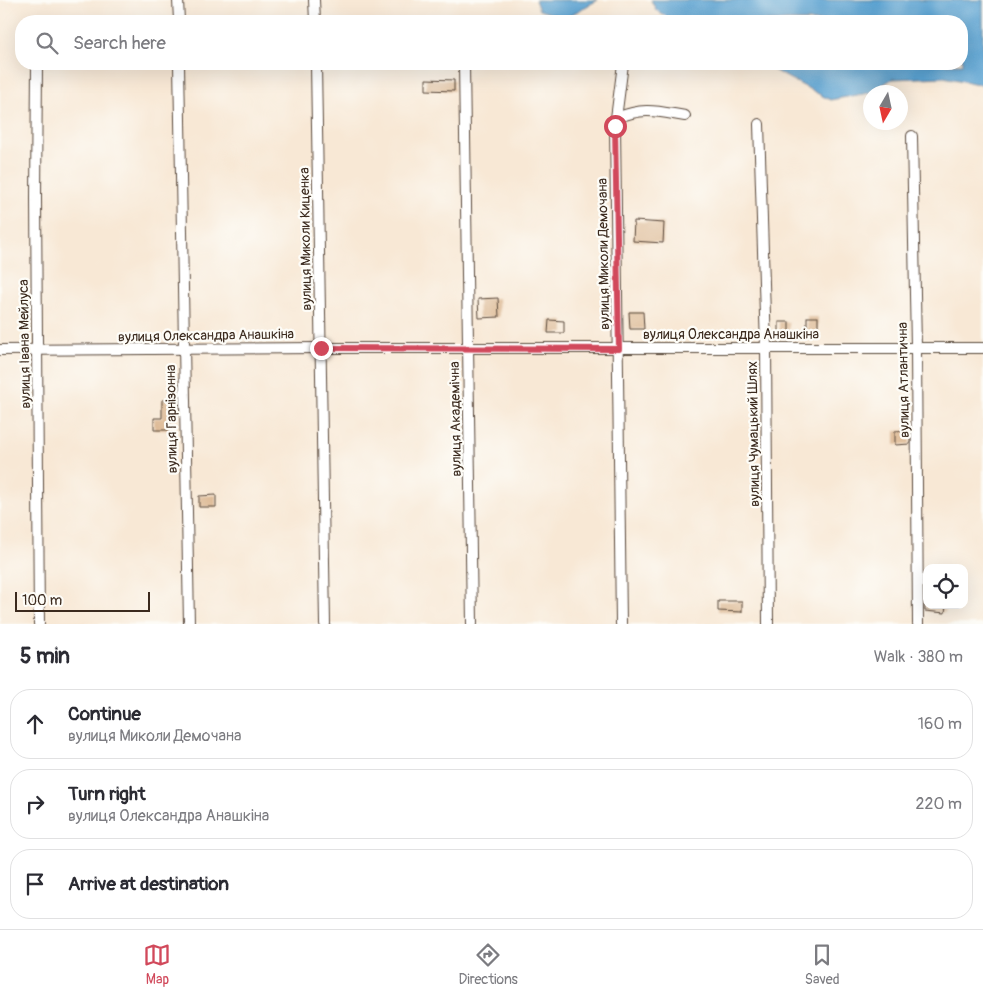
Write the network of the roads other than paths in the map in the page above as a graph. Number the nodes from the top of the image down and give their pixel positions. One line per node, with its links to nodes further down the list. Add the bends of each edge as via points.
1 (178, 0): 3 (street)
2 (314, 0): 4 (street)
3 (178, 15)
4 (315, 15)
5 (37, 70): 22 (street, вулиця Івана Мейлуса)
6 (179, 70): 21 (street, вулиця Гарнізонна)
7 (316, 70): 16 (street, вулиця Миколи Киценка)
8 (464, 70): 17 (street, вулиця Академічна)
9 (622, 70): 11 (street, вулиця Миколи Демочана)
10 (685, 116): 11 (street, via 646,110)
11 (616, 118): 19 (street, вулиця Миколи Демочана)
12 (759, 124): 14 (street, вулиця Чумацький Шлях)
13 (912, 136): 15 (street, вулиця Атлантична)
14 (766, 347): 15 (street, вулиця Олександра Анашкіна); 19 (street, вулиця Олександра Анашкіна); 28 (street, вулиця Чумацький Шлях)
15 (916, 347): 18 (street, вулиця Олександра Анашкіна); 29 (street, вулиця Атлантична)
16 (321, 348): 17 (street, вулиця Олександра Анашкіна); 21 (street, вулиця Олександра Анашкіна); 25 (street, вулиця Миколи Киценка)
17 (468, 348): 19 (street, вулиця Олександра Анашкіна); 26 (street, вулиця Академічна)
18 (983, 348)
19 (619, 349): 27 (street, вулиця Миколи Демочана)
20 (0, 350): 22 (street, вулиця Олександра Анашкіна)
21 (184, 350): 22 (street, вулиця Олександра Анашкіна); 24 (street, вулиця Гарнізонна)
22 (38, 351): 23 (street, вулиця Івана Мейлуса)
23 (39, 624)
24 (189, 624)
25 (325, 624)
26 (472, 624)
27 (622, 624)
28 (768, 624)
29 (918, 624)

